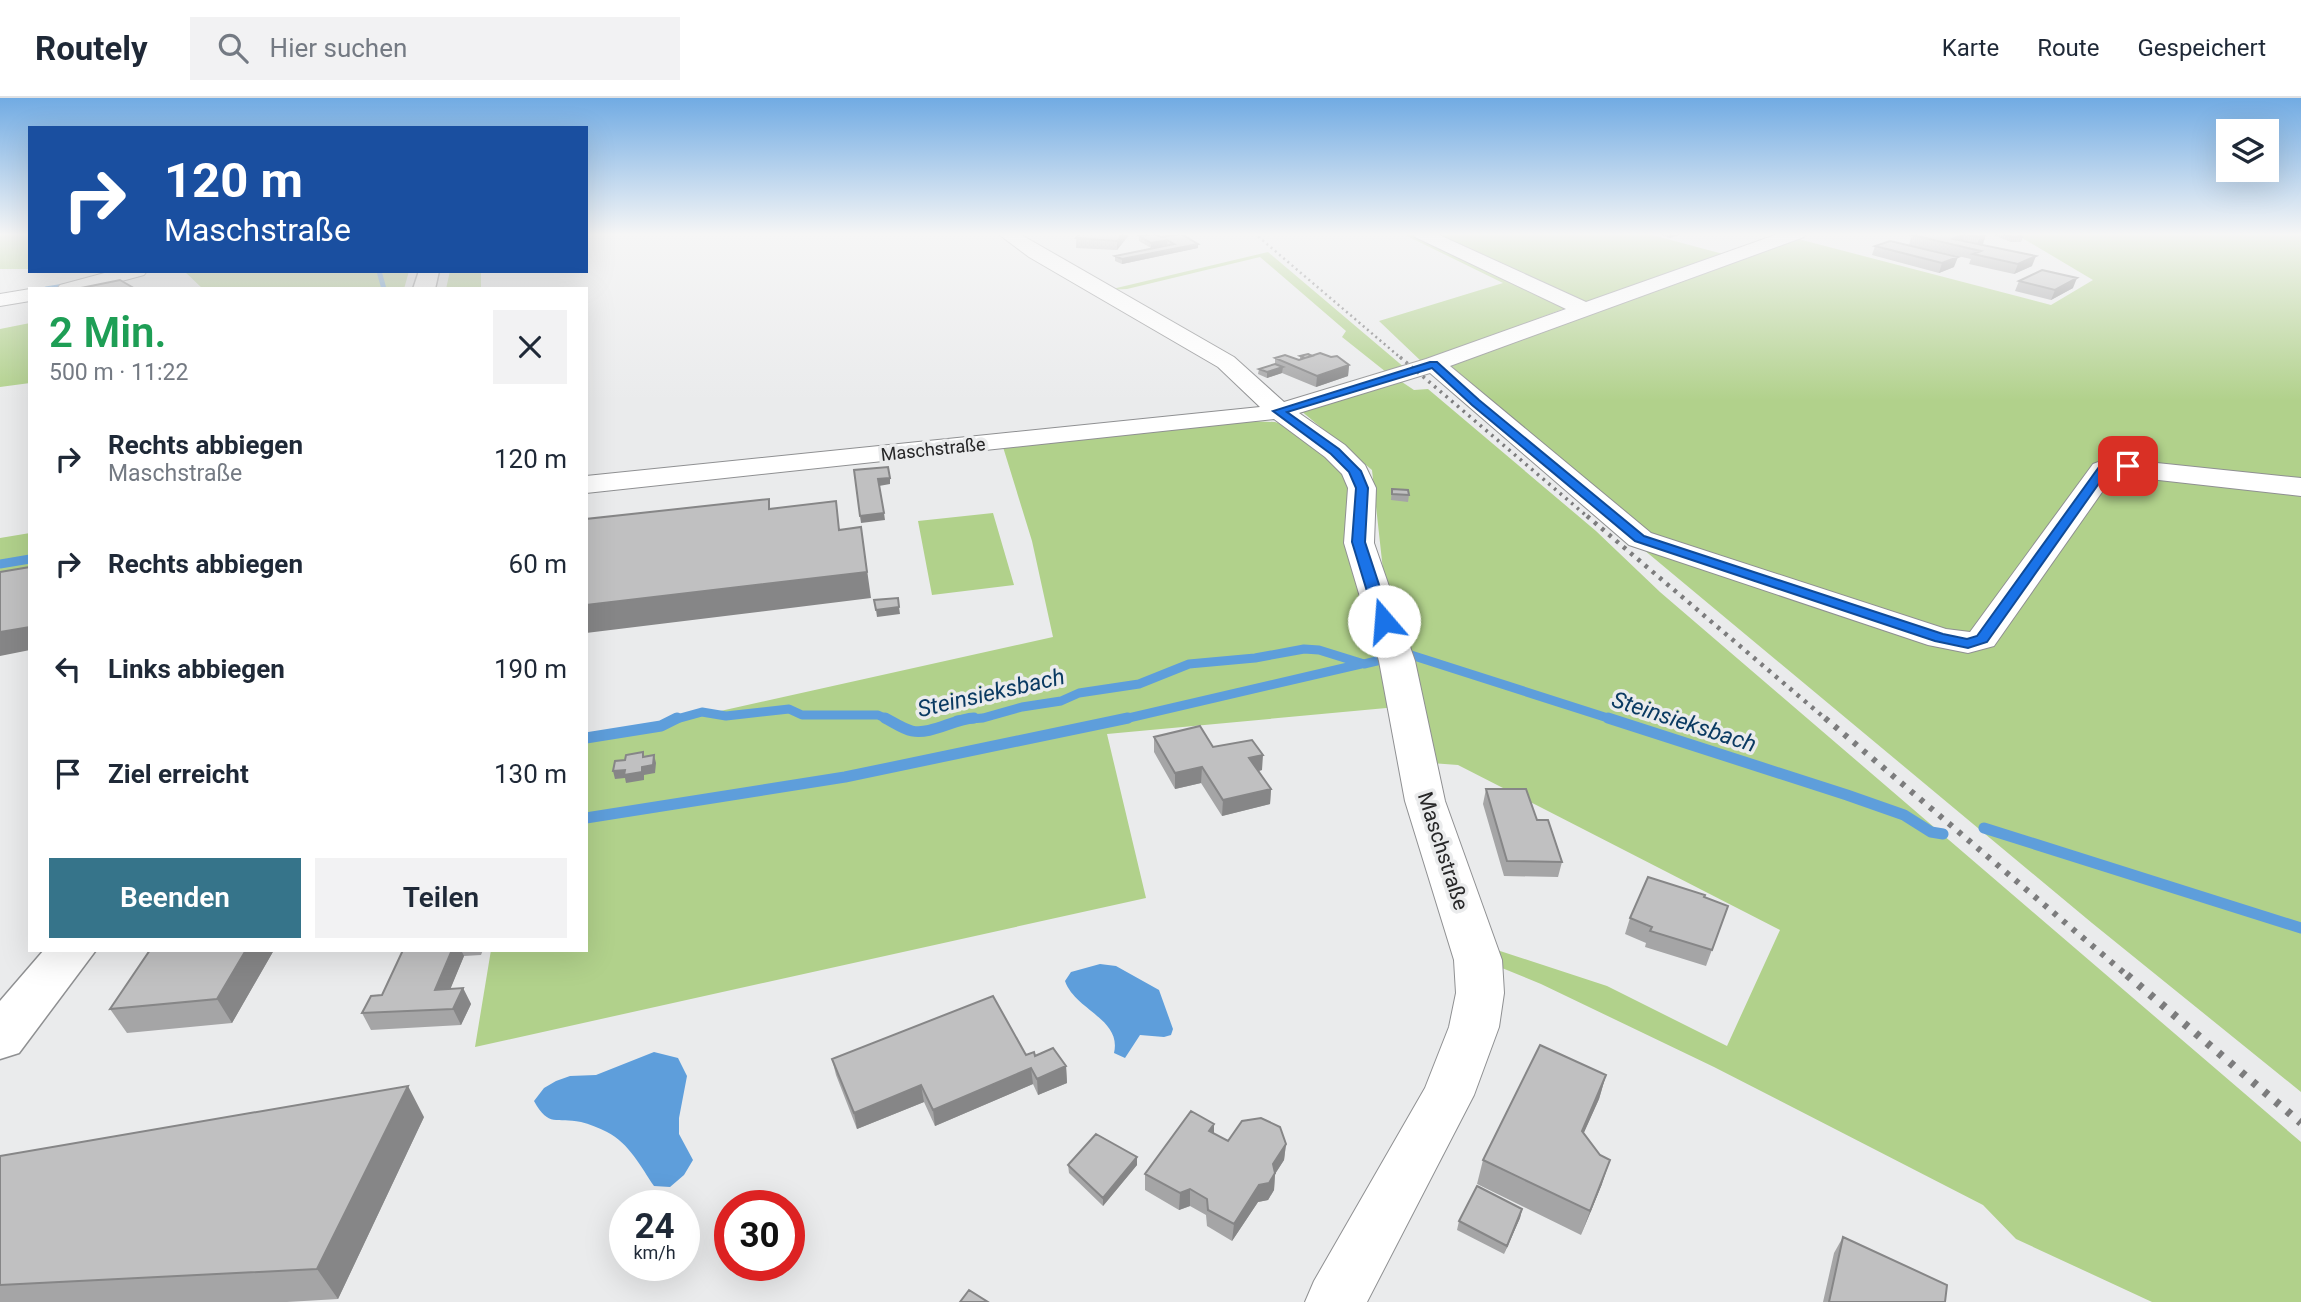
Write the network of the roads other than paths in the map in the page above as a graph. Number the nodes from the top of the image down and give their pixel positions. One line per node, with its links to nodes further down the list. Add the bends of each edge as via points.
1 (1099, 289): 8 (street, Maschstraße, via 1226,362)
2 (1540, 289): 6 (street)
3 (1642, 289): 6 (street, Maschstraße)
4 (28, 295): 5 (street)
5 (0, 300)
6 (1584, 310): 7 (street, Maschstraße)
7 (1434, 364): 8 (street, Maschstraße); 10 (street, via 1640,539 1927,634 1968,643 1982,639 2109,466)
8 (1279, 411): 9 (street, Maschstraße); 13 (street, Maschstraße, via 1335,452 1355,471 1362,488 1359,542 1398,660 1425,801 1478,960 1480,993 1474,1027 1448,1095)
9 (588, 485)
10 (2301, 487)
11 (70, 952): 12 (main road)
12 (0, 1038)
13 (1335, 1302)

